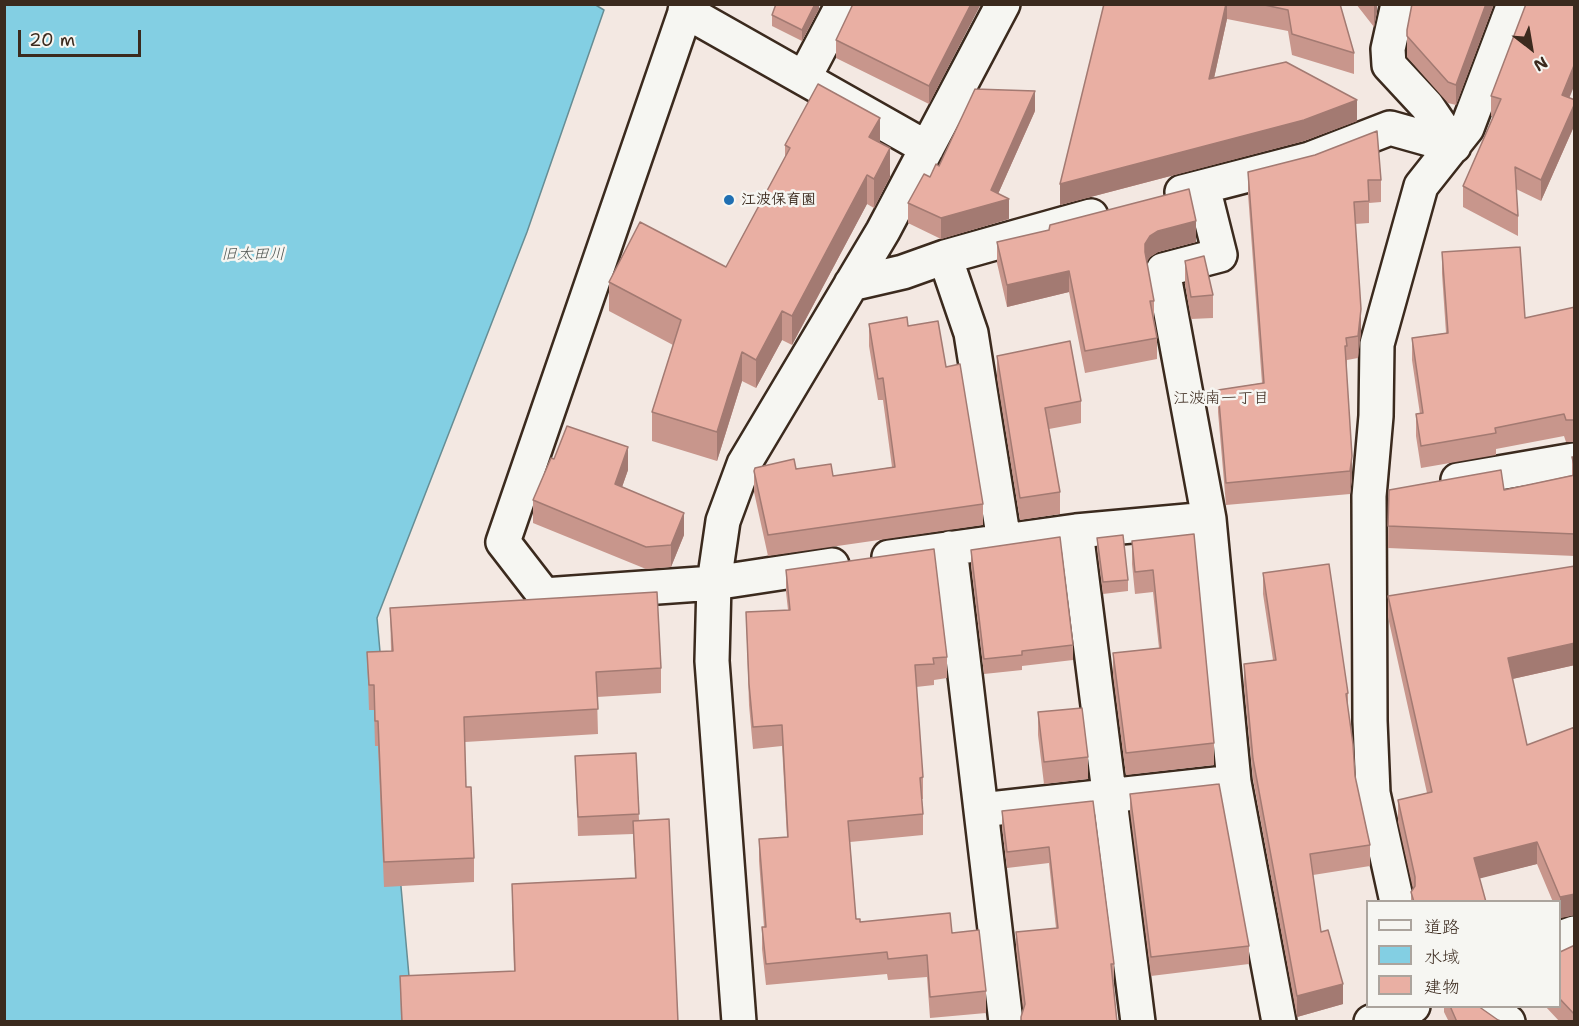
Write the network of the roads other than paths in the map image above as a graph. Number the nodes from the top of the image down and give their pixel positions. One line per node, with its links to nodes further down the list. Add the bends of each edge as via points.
1 (843, 4): 6 (street)
2 (1003, 4): 8 (street)
3 (1398, 4): 7 (street, via 1388,49 1389,65 1427,106)
4 (1514, 4): 7 (street, via 1467,128)
5 (686, 8): 6 (street); 20 (street, via 503,542 544,595)
6 (804, 78): 8 (street)
7 (1454, 146): 9 (street, via 1390,128 1310,159); 15 (street, via 1421,186 1377,344)
8 (927, 148): 13 (street)
9 (1203, 187): 10 (street); 16 (street, via 1220,255 1163,270)
10 (1148, 201)
11 (1115, 210): 12 (street)
12 (945, 257): 13 (street); 18 (street, via 971,333)
13 (851, 285): 20 (street, via 744,464 723,520)
14 (1575, 460): 15 (street)
15 (1369, 496): 24 (street, via 1373,794)
16 (1209, 519): 17 (street); 21 (street)
17 (1076, 531): 18 (street); 22 (street)
18 (1004, 541): 19 (street)
19 (950, 548): 20 (street); 23 (street)
20 (714, 583): 27 (street, via 712,661)
21 (1234, 782): 22 (street); 30 (street)
22 (1109, 796): 23 (street); 29 (street)
23 (981, 810): 28 (street)
24 (1398, 900)
25 (1408, 1008): 31 (street)
26 (1488, 1008): 32 (street)
27 (739, 1022)
28 (1006, 1022)
29 (1138, 1022)
30 (1279, 1022)
31 (1371, 1022)
32 (1508, 1022)

